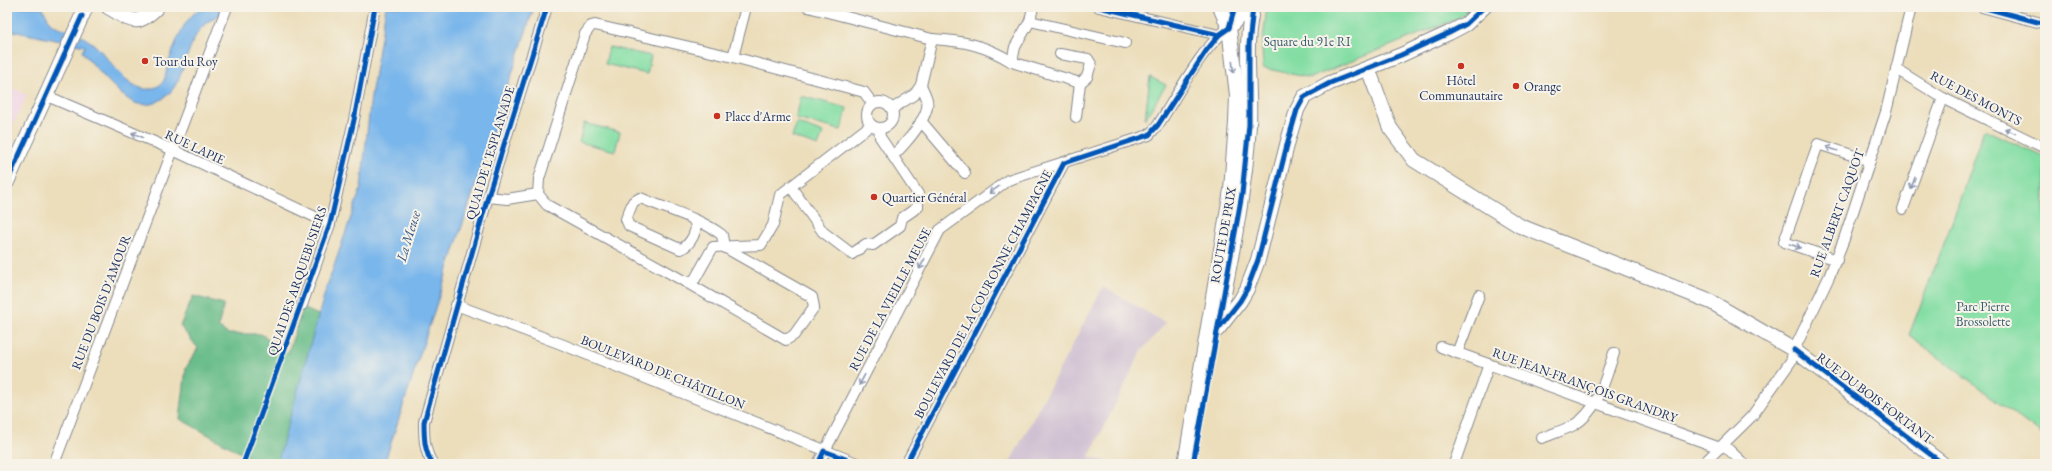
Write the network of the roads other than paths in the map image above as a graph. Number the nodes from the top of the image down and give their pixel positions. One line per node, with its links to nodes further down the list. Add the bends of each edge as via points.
1 (108, 7): 2 (main road, via 139,21)
2 (157, 7)
3 (227, 7): 39 (street, RUE DU BOIS D'AMOUR)
4 (375, 7): 50 (street, QUAI DES ARQUEBUSIERS, via 354,120)
5 (547, 7): 47 (street, QUAI DE L'ESPLANADE)
6 (746, 7): 24 (street)
7 (808, 7): 21 (street)
8 (1033, 7): 18 (street)
9 (1099, 7): 20 (street)
10 (1220, 7): 20 (main road, ROUTE DE PRIX)
11 (1235, 7): 20 (main road, ROUTE DE PRIX)
12 (1247, 7): 20 (main road)
13 (1253, 7): 29 (main road, ROUTE DE PRIX, via 1248,45)
14 (1484, 7): 26 (main road, via 1466,24 1449,33)
15 (1911, 7): 27 (street, RUE ALBERT CAQUOT)
16 (1982, 7): 19 (street)
17 (84, 11): 31 (main road)
18 (1030, 21): 22 (street); 25 (street, via 1015,47)
19 (2045, 24)
20 (1224, 31): 29 (main road, via 1237,33 1240,38); 42 (street, BOULEVARD DE LA COURONNE CHAMPAGNE, via 1149,135); 57 (main road, ROUTE DE PRIX, one-way to 57, via 1237,95 1236,122)
21 (932, 39): 25 (street, via 955,40 988,49); 30 (street)
22 (1125, 43)
23 (1060, 54): 28 (street, via 1088,59 1091,64 1087,77)
24 (733, 57): 33 (street, via 864,92); 46 (street, via 600,25 591,26 585,34 539,179)
25 (1012, 62): 28 (street)
26 (1368, 68): 57 (main road, via 1330,83 1304,97 1297,110 1258,260 1247,289 1240,301); 59 (main road, RUE DU BOIS FORTANT, via 1390,128 1414,160 1520,226 1710,302)
27 (1896, 69): 32 (street, RUE DES MONTS); 41 (street, RUE ALBERT CAQUOT, via 1886,112)
28 (1080, 83): 35 (street)
29 (1249, 83): 57 (main road, ROUTE DE PRIX, via 1249,125 1242,194)
30 (921, 85): 34 (street, via 915,94); 36 (street, via 927,101 926,111)
31 (47, 96): 39 (street, RUE LAPIE, one-way to 31); 44 (main road)
32 (1943, 98): 38 (street, RUE DES MONTS, one-way to 32); 48 (street, one-way to 48)
33 (872, 103): 34 (street, via 886,102); 37 (street, via 866,114)
34 (892, 109): 37 (street, via 894,114 891,123 888,126)
35 (1076, 117)
36 (920, 121): 40 (street); 43 (street)
37 (875, 127): 40 (street); 45 (street)
38 (2045, 148)
39 (173, 150): 50 (street, RUE LAPIE); 67 (street, RUE DU BOIS D'AMOUR)
40 (893, 156): 45 (street, via 918,194 918,207 902,218 900,226 873,245 866,244 852,254 824,232)
41 (1870, 161): 52 (street, RUE ALBERT CAQUOT); 52 (street, one-way to 52, via 1818,144 1784,242)
42 (1064, 163): 66 (street, RUE DE LA VIEILLE MEUSE, one-way to 66, via 1008,180 940,230); 71 (street, BOULEVARD DE LA COURONNE CHAMPAGNE)
43 (965, 173)
44 (7, 182)
45 (791, 187): 51 (street, via 780,195 773,225 761,245)
46 (538, 194): 47 (street, via 507,199); 53 (street, via 547,206)
47 (488, 197): 56 (street, QUAI DE L'ESPLANADE)
48 (1905, 205)
49 (693, 220): 49 (street, via 640,198 633,202 626,219 629,226 680,249 687,246 696,229); 51 (street, via 722,235)
50 (330, 224): 55 (street, QUAI DES ARQUEBUSIERS)
51 (724, 246): 53 (street, via 713,247 695,279 690,282); 53 (street, via 812,297 814,307 794,335 786,340)
52 (1837, 260): 59 (street, RUE ALBERT CAQUOT)
53 (684, 281)
54 (1479, 295): 60 (street)
55 (302, 305)
56 (456, 305): 66 (street, BOULEVARD DE CHÂTILLON, via 561,344); 68 (street, QUAI DE L'ESPLANADE, via 424,422 428,458)
57 (1212, 330): 72 (main road, ROUTE DE PRIX); 73 (main road, ROUTE DE PRIX)
58 (1441, 347): 60 (street, RUE JEAN-FRANÇOIS GRANDRY)
59 (1794, 350): 65 (street, RUE ALBERT CAQUOT, via 1790,361 1752,416); 77 (main road, RUE DU BOIS FORTANT)
60 (1457, 352): 62 (street, RUE JEAN-FRANÇOIS GRANDRY)
61 (1614, 353): 63 (street)
62 (1489, 364): 63 (street, RUE JEAN-FRANÇOIS GRANDRY); 74 (street)
63 (1596, 403): 64 (street, via 1587,415 1574,425); 65 (street, RUE JEAN-FRANÇOIS GRANDRY)
64 (1542, 438)
65 (1722, 446): 75 (street, RUE ALBERT CAQUOT); 76 (street)
66 (824, 451): 69 (street, RUE DE LA VIEILLE MEUSE); 70 (street, BOULEVARD DE CHÂTILLON)
67 (54, 464)
68 (433, 464)
69 (818, 464)
70 (859, 464)
71 (906, 464)
72 (1185, 464)
73 (1193, 464)
74 (1454, 464)
75 (1703, 464)
76 (1744, 464)
77 (1943, 464)

